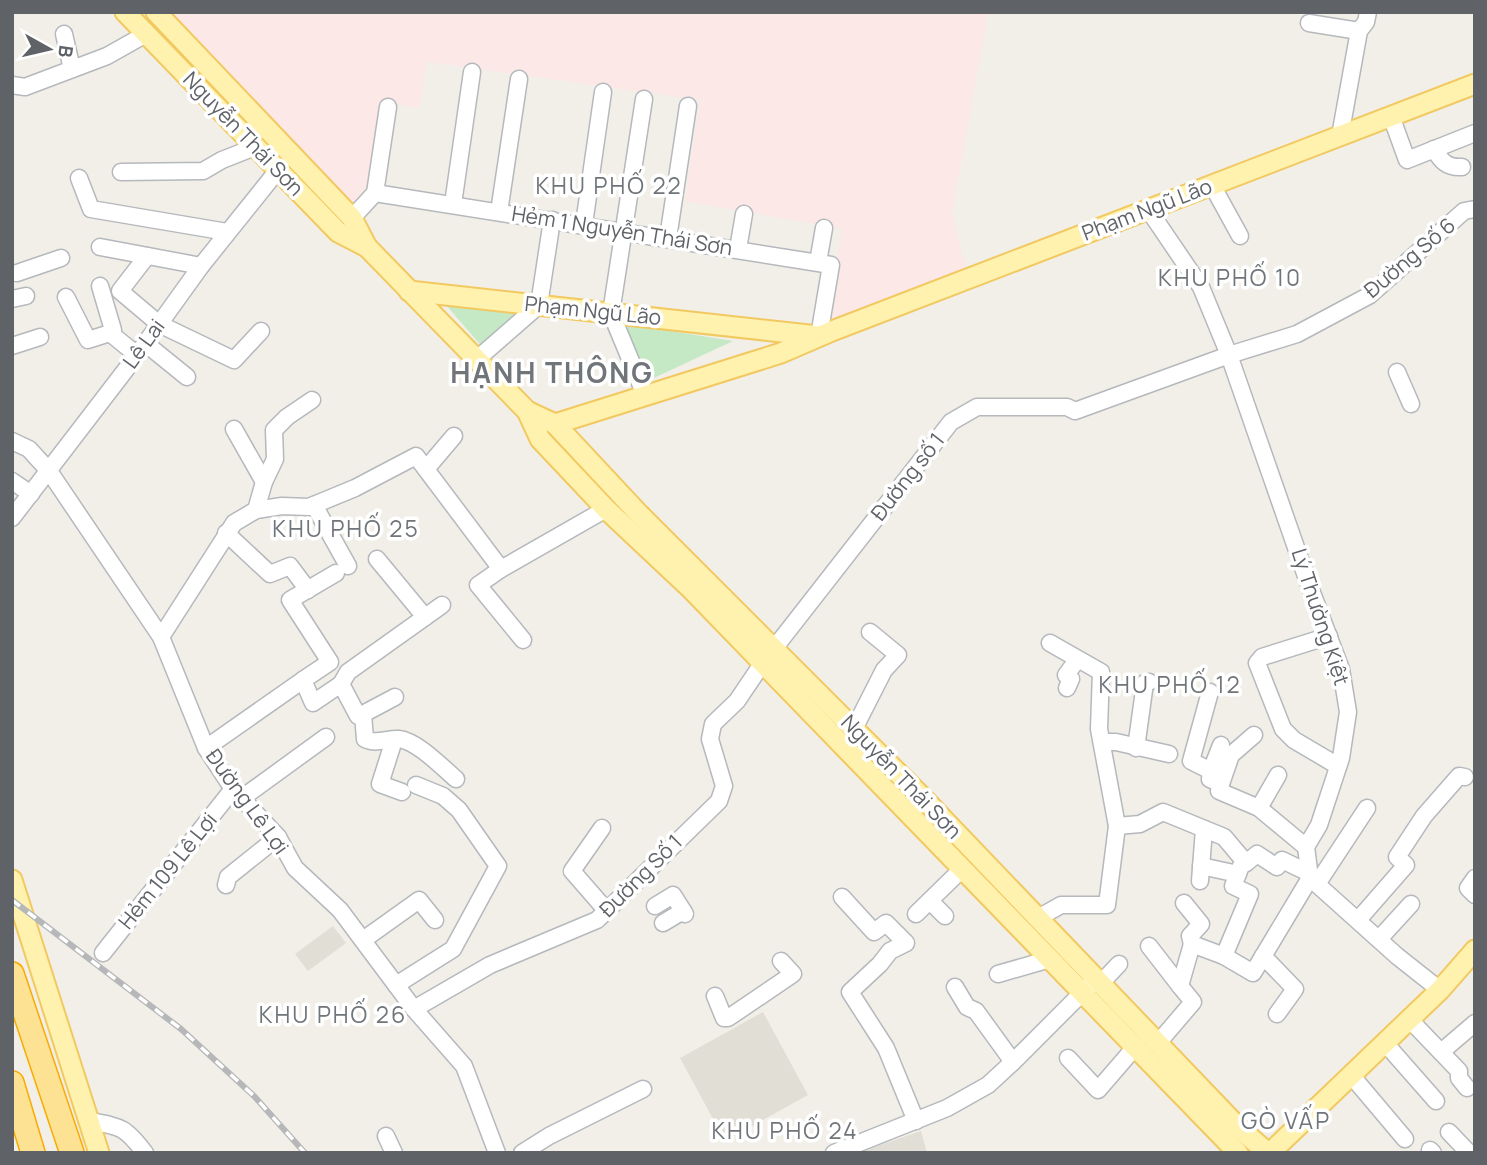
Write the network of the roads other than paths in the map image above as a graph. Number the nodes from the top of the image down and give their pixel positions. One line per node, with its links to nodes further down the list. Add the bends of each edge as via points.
1 (125, 12): 7 (main road, Nguyễn Thái Sơn)
2 (156, 12): 33 (main road, Nguyễn Thái Sơn)
3 (1368, 12): 5 (street)
4 (1309, 23): 5 (street)
5 (1359, 31): 19 (street)
6 (64, 34): 8 (street)
7 (146, 34): 8 (street); 20 (main road, Nguyễn Thái Sơn)
8 (72, 69): 12 (street, via 25,87)
9 (472, 72): 28 (street)
10 (519, 79): 31 (street)
11 (1475, 84): 17 (main road, Phạm Ngũ Lão)
12 (12, 85)
13 (603, 92): 35 (street)
14 (645, 99): 37 (street)
15 (688, 106): 40 (street)
16 (388, 107): 27 (street)
17 (1391, 116): 19 (main road, Phạm Ngũ Lão); 21 (street, via 1407,160)
18 (1475, 133): 21 (street)
19 (1340, 136): 26 (main road, Phạm Ngũ Lão)
20 (255, 147): 23 (main road, Nguyễn Thái Sơn); 24 (street, via 204,172)
21 (1434, 149): 22 (street, via 1442,161)
22 (1462, 167)
23 (278, 170): 38 (street, Lê Lai); 42 (main road, Nguyễn Thái Sơn, via 338,232)
24 (121, 172)
25 (79, 178): 38 (street, via 91,209)
26 (1212, 185): 29 (main road, Phạm Ngũ Lão); 39 (street)
27 (375, 193): 28 (street, Hẻm 1 Nguyễn Thái Sơn); 33 (street)
28 (453, 204): 31 (street, Hẻm 1 Nguyễn Thái Sơn)
29 (1148, 209): 57 (main road, Phạm Ngũ Lão); 61 (street, Lý Thường Kiệt, via 1201,287)
30 (1475, 209): 61 (street, Đường Số 6, via 1464,211 1370,295 1297,334)
31 (499, 212): 34 (street, Hẻm 1 Nguyễn Thái Sơn)
32 (744, 214): 43 (street)
33 (352, 218): 42 (main road, Nguyễn Thái Sơn)
34 (552, 220): 35 (street, Hẻm 1 Nguyễn Thái Sơn); 52 (street)
35 (584, 224): 37 (street, Hẻm 1 Nguyễn Thái Sơn)
36 (824, 228): 46 (street)
37 (624, 230): 40 (street, Hẻm 1 Nguyễn Thái Sơn); 53 (street)
38 (227, 232): 47 (street, Lê Lai)
39 (1240, 236)
40 (668, 238): 43 (street, Hẻm 1 Nguyễn Thái Sơn)
41 (100, 247): 44 (street)
42 (367, 247): 50 (main road, Nguyễn Thái Sơn)
43 (738, 249): 46 (street, Hẻm 1 Nguyễn Thái Sơn)
44 (147, 256): 47 (street); 54 (street, via 120,291)
45 (61, 258): 48 (street)
46 (818, 262): 57 (street, via 831,265)
47 (201, 266): 54 (street, Lê Lai)
48 (18, 273)
49 (100, 286): 56 (street, via 113,330)
50 (409, 291): 52 (main road, Phạm Ngũ Lão); 62 (main road, Nguyễn Thái Sơn)
51 (66, 297): 56 (street, via 88,340)
52 (539, 305): 53 (main road, Phạm Ngũ Lão); 62 (street)
53 (611, 313): 57 (main road, Phạm Ngũ Lão); 65 (street)
54 (159, 324): 55 (street, via 234,360); 60 (street, Lê Lai)
55 (261, 331)
56 (110, 333): 60 (street)
57 (819, 336): 65 (main road, Phạm Ngũ Lão, via 781,353)
58 (40, 337): 59 (street)
59 (12, 346)
60 (141, 349): 64 (street); 74 (street, Lê Lai)
61 (1229, 355): 89 (street, Lý Thường Kiệt); 93 (street, Đường số 1, via 1075,411 1067,407 977,407 951,422)
62 (476, 359): 68 (main road, Nguyễn Thái Sơn)
63 (1397, 372): 67 (street)
64 (187, 377)
65 (645, 395): 69 (main road, Phạm Ngũ Lão)
66 (312, 400): 76 (street, via 274,430 275,459)
67 (1411, 404)
68 (527, 411): 69 (main road, Nguyễn Thái Sơn); 79 (main road, Nguyễn Thái Sơn, via 540,439)
69 (555, 424): 93 (main road, Nguyễn Thái Sơn)
70 (234, 429): 76 (street)
71 (454, 436): 73 (street)
72 (12, 441): 74 (street, Đường Lê Lợi, via 29,449)
73 (421, 462): 78 (street); 84 (street)
74 (49, 471): 77 (street, Lê Lai); 90 (street, Đường Lê Lợi)
75 (12, 481): 77 (street)
76 (264, 482): 80 (street)
77 (31, 494): 81 (street, Lê Lai)
78 (314, 505): 80 (street); 85 (street, via 342,570)
79 (606, 509): 84 (street); 95 (main road, Nguyễn Thái Sơn)
80 (256, 510): 82 (street)
81 (12, 518)
82 (226, 533): 85 (street, via 270,574 290,566); 90 (street)
83 (377, 559): 87 (street)
84 (501, 569): 91 (street, via 478,585)
85 (308, 590): 96 (street, via 290,600 330,662)
86 (442, 605): 87 (street)
87 (425, 617): 98 (street, via 348,672)
88 (870, 632): 103 (street, via 898,655 884,670)
89 (1329, 636): 112 (street, Lý Thường Kiệt, via 1341,669 1348,712); 112 (street, via 1270,653 1257,663 1283,729)
90 (161, 637): 109 (street, Đường Lê Lợi)
91 (523, 640)
92 (1050, 643): 94 (street)
93 (776, 649): 95 (street, Đường số 1); 103 (main road, Nguyễn Thái Sơn)
94 (1077, 660): 99 (street, via 1066,675 1071,679); 107 (street, via 1101,672)
95 (762, 664): 126 (main road, Nguyễn Thái Sơn); 137 (street, Đường Số 1, via 737,701 713,724 710,738 724,786 719,801)
96 (303, 680): 98 (street, via 313,703); 109 (street)
97 (1149, 682): 110 (street, via 1145,683)
98 (341, 684): 102 (street, via 358,716)
99 (1067, 688)
100 (1210, 692): 114 (street, via 1191,761)
101 (395, 697): 102 (street)
102 (363, 714): 106 (street, via 365,740)
103 (854, 729): 140 (main road, Nguyễn Thái Sơn)
104 (1254, 735): 114 (street, via 1231,755)
105 (326, 737): 117 (street, Hẻm 109 Lê Lợi)
106 (394, 740): 116 (street, via 415,746); 157 (street, via 380,784 443,796 459,810 498,866 453,949)
107 (1102, 742): 110 (street); 120 (street)
108 (1222, 746): 114 (street)
109 (206, 748): 117 (street, Đường Lê Lợi)
110 (1136, 748): 111 (street)
111 (1169, 754)
112 (1338, 766): 124 (street, Lý Thường Kiệt, via 1319,825)
113 (1278, 775): 118 (street)
114 (1216, 777): 118 (street, via 1219,790)
115 (1465, 777): 142 (street, via 1459,776 1424,817 1397,857 1406,865)
116 (456, 779)
117 (237, 794): 123 (street, Đường Lê Lợi); 149 (street, Hẻm 109 Lê Lợi)
118 (1259, 808): 124 (street)
119 (1367, 808): 128 (street)
120 (1117, 826): 122 (street, via 1140,824 1163,812); 140 (street, via 1107,905 1061,905)
121 (602, 828): 137 (street, via 572,871)
122 (1204, 829): 125 (street, via 1224,837); 125 (street, via 1201,874)
123 (278, 837): 130 (street, via 228,877); 145 (street, Đường Lê Lợi, via 295,868 340,910)
124 (1306, 847): 128 (street)
125 (1242, 868): 128 (street, via 1257,854 1277,867 1282,860); 150 (street, via 1233,886 1250,894)
126 (962, 869): 133 (street); 152 (main road, Nguyễn Thái Sơn)
127 (1475, 878): 131 (street, via 1468,888)
128 (1312, 879): 142 (street); 151 (street)
129 (12, 880): 178 (main road)
130 (226, 886)
131 (1475, 895)
132 (842, 897): 179 (street, via 874,932 886,923 906,943 890,951 850,992 886,1048)
133 (930, 901): 138 (street); 139 (street)
134 (1184, 903): 146 (street, via 1201,924 1190,936)
135 (1411, 904): 144 (street)
136 (655, 906): 143 (street, via 673,895 684,913)
137 (606, 910): 163 (street, Đường Số 1, via 597,920 490,965)
138 (916, 915)
139 (945, 916)
140 (1038, 918): 158 (main road, Nguyễn Thái Sơn)
141 (435, 920): 145 (street, via 419,900)
142 (1359, 920): 144 (street)
143 (663, 923)
144 (1379, 939): 161 (street)
145 (363, 940): 157 (street, Đường Lê Lợi)
146 (1192, 944): 150 (street); 159 (street)
147 (1149, 946): 159 (street)
148 (1474, 951): 161 (main road)
149 (103, 953)
150 (1224, 956): 151 (street, via 1253,973)
151 (1263, 956): 164 (street, via 1295,989)
152 (1049, 959): 156 (street); 158 (main road, Nguyễn Thái Sơn)
153 (781, 961): 162 (street, via 793,974 727,1018)
154 (1119, 964): 158 (street)
155 (12, 974): 185 (highway)
156 (998, 974)
157 (396, 985): 163 (street, Đường Lê Lợi)
158 (1093, 985): 167 (main road, Nguyễn Thái Sơn); 169 (main road, Nguyễn Thái Sơn); 172 (street)
159 (1180, 986): 167 (street, via 1193,1002)
160 (955, 987): 172 (street)
161 (1440, 990): 165 (main road)
162 (715, 996)
163 (414, 1009): 190 (street, Đường Lê Lợi, via 464,1066)
164 (1277, 1014)
165 (1410, 1020): 168 (main road); 170 (street)
166 (1475, 1023): 170 (street)
167 (1158, 1043): 194 (main road, Nguyễn Thái Sơn)
168 (1385, 1043): 173 (main road); 177 (street)
169 (1136, 1046): 171 (street, via 1098,1090); 193 (main road, Nguyễn Thái Sơn)
170 (1441, 1052): 175 (street)
171 (1068, 1058)
172 (1013, 1062): 179 (street, via 988,1085)
173 (1351, 1075): 182 (street); 194 (main road)
174 (12, 1083): 184 (highway)
175 (1467, 1088)
176 (643, 1089): 191 (street)
177 (1436, 1101)
178 (90, 1121): 186 (main road); 187 (main road); 188 (street, via 129,1132)
179 (916, 1121): 192 (street)
180 (1449, 1132): 183 (street)
181 (386, 1136): 189 (street)
182 (1405, 1139)
183 (1472, 1152)
184 (33, 1153)
185 (72, 1153)
186 (79, 1153)
187 (99, 1153)
188 (145, 1153)
189 (394, 1153)
190 (497, 1153)
191 (522, 1153)
192 (834, 1153)
193 (1238, 1153)
194 (1269, 1153)

